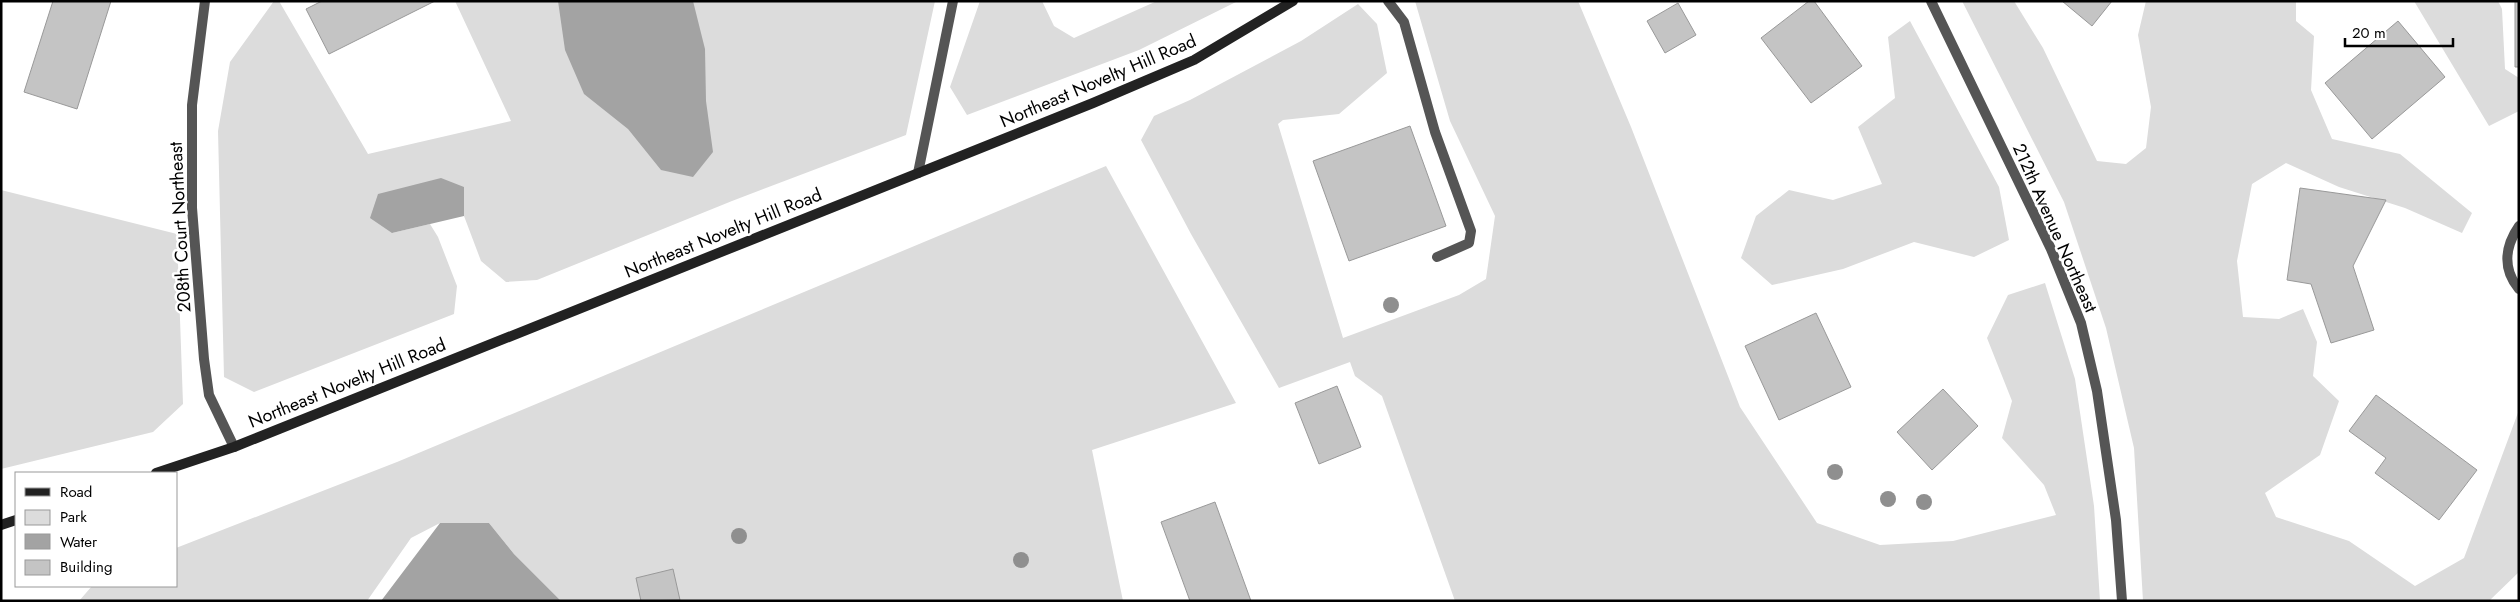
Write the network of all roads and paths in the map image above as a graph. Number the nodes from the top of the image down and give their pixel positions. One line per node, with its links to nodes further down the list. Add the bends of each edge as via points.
1 (205, 1): 10 (street, 208th Court Northeast, via 192,105 192,208 209,395)
2 (952, 1): 6 (street)
3 (1293, 1): 6 (main road, Northeast Novelty Hill Road, via 1194,60)
4 (1388, 1): 8 (street, via 1404,22 1435,132 1472,231 1469,243)
5 (1930, 1): 14 (street, 212th Avenue Northeast, via 2051,249 2081,323 2097,391 2111,483)
6 (918, 173): 10 (main road, Northeast Novelty Hill Road)
7 (2519, 226): 9 (street, via 2506,252 2507,267)
8 (1437, 257)
9 (2519, 289)
10 (234, 447): 11 (main road, Northeast Novelty Hill Road)
11 (159, 472)
12 (15, 520): 13 (main road)
13 (1, 525)
14 (2122, 601)

